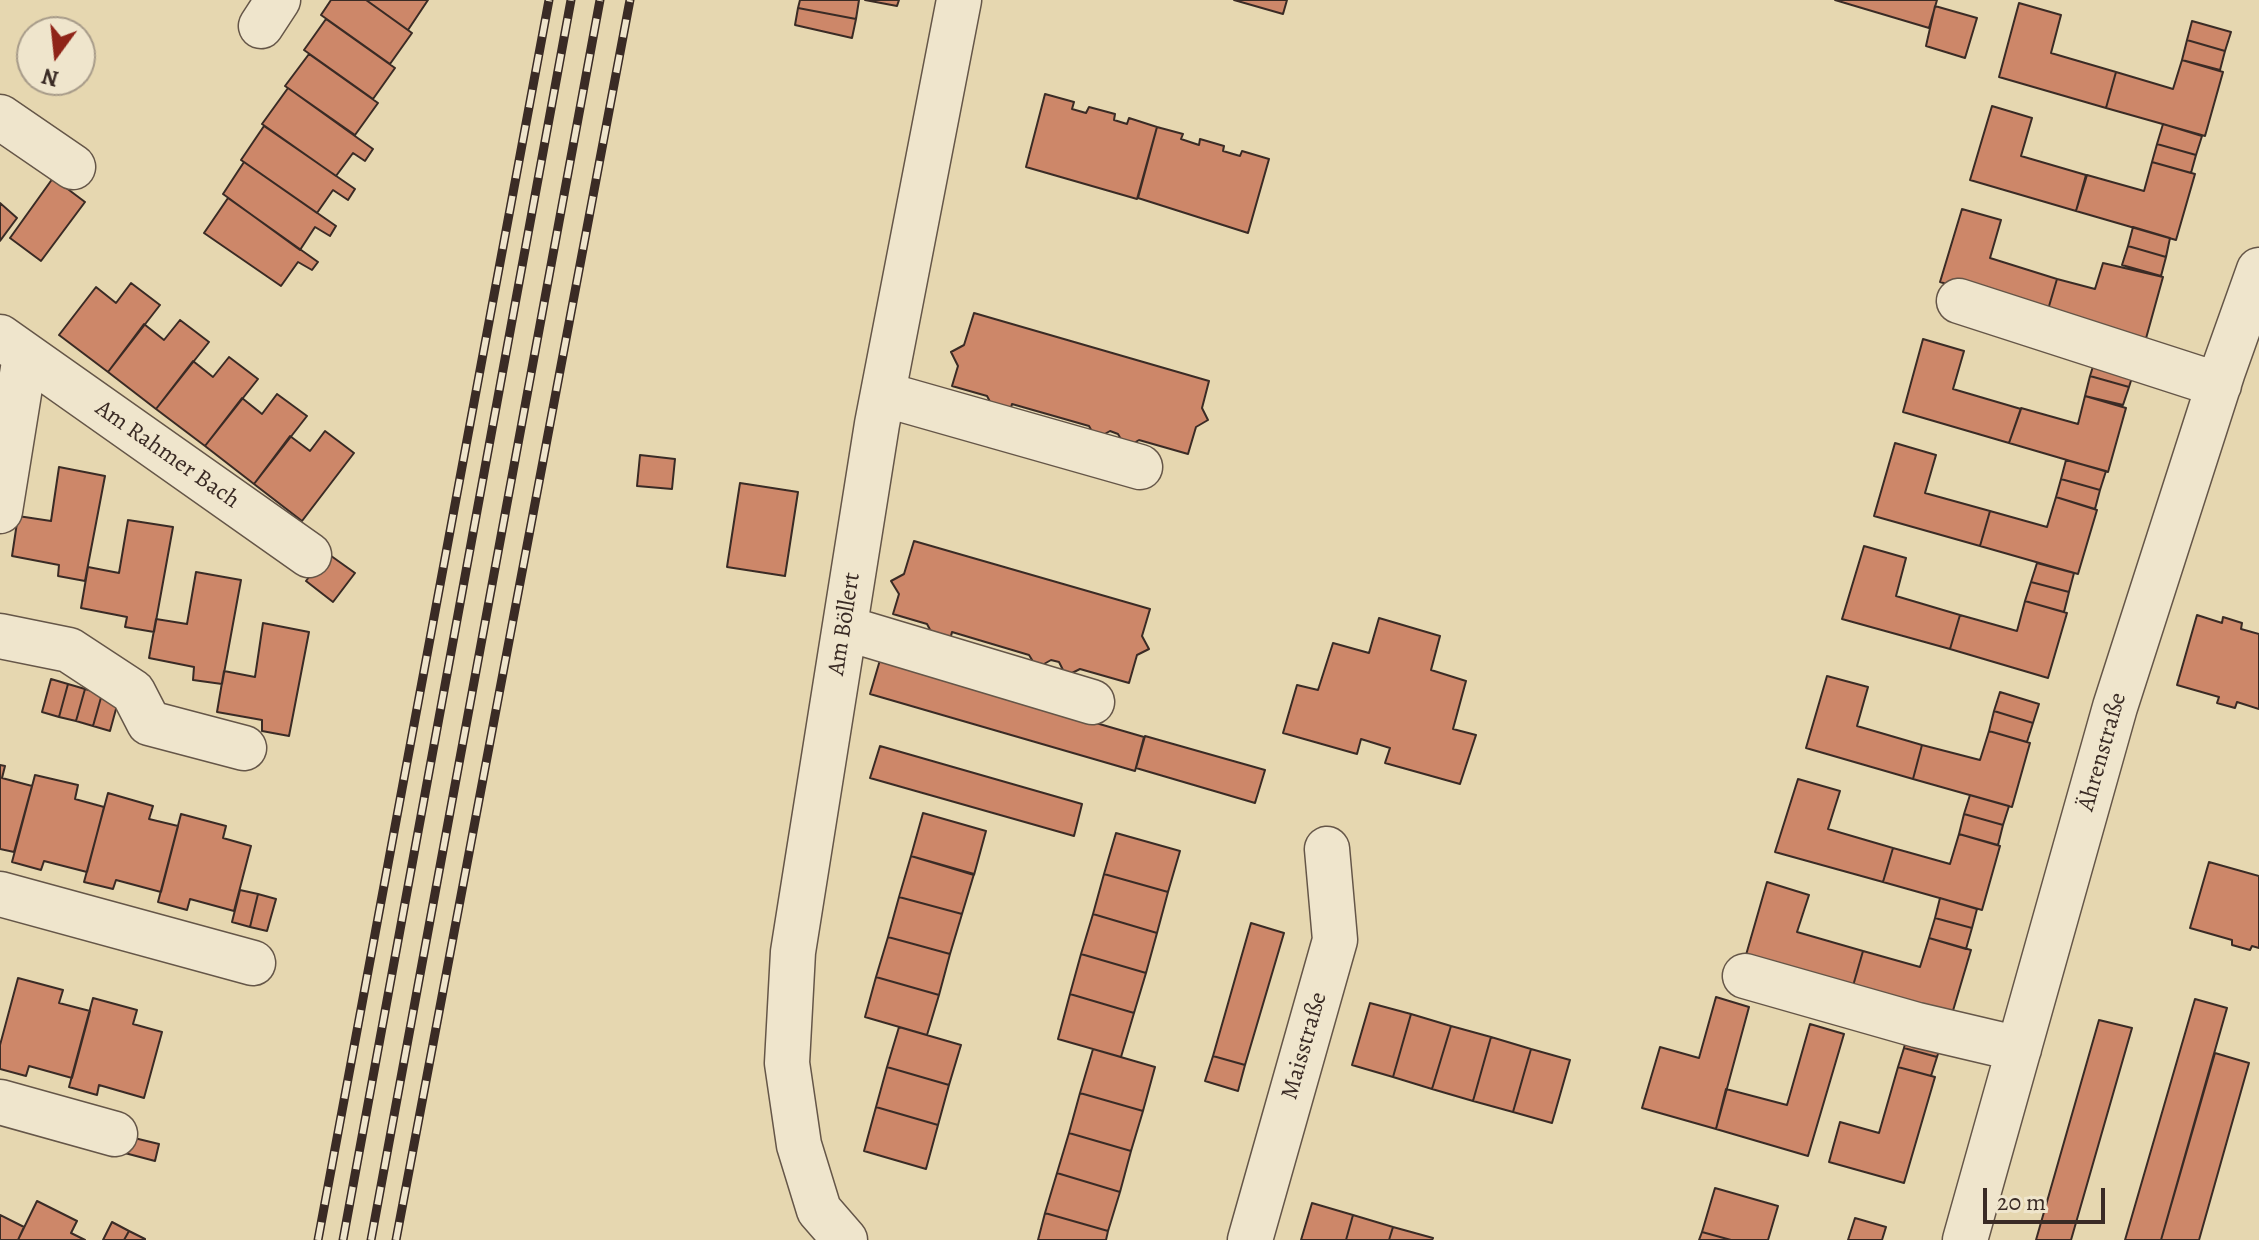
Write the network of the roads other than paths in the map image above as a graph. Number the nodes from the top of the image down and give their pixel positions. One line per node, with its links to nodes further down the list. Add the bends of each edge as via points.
1 (959, 0): 8 (street, Am Böllert)
2 (0, 117): 3 (street)
3 (73, 167)
4 (2259, 270): 7 (street, Ährenstraße)
5 (1959, 301): 7 (street)
6 (13, 346): 10 (street, Am Rahmer Bach); 11 (street, Am Rahmer Bach)
7 (2219, 385): 20 (street, Ährenstraße, via 2115,707)
8 (883, 394): 9 (street); 12 (street, Am Böllert)
9 (1140, 467)
10 (0, 511)
11 (309, 555)
12 (845, 628): 14 (street); 23 (street, Am Böllert, via 793,952 787,1063 799,1145 819,1210)
13 (0, 636): 15 (street, via 69,650 133,692 149,723)
14 (1092, 702)
15 (244, 748)
16 (1327, 849): 24 (street, Maisstraße, via 1335,940)
17 (0, 894): 18 (street)
18 (253, 963)
19 (1745, 976): 20 (street)
20 (2019, 1049): 25 (street, Ährenstraße)
21 (0, 1102): 22 (street)
22 (115, 1134)
23 (845, 1240)
24 (1250, 1240)
25 (1965, 1240)

